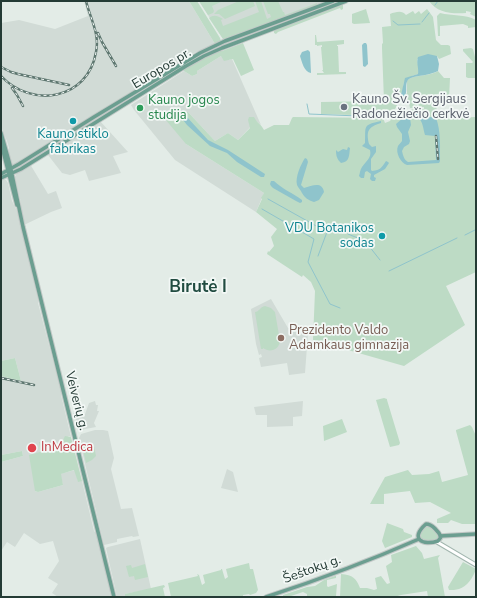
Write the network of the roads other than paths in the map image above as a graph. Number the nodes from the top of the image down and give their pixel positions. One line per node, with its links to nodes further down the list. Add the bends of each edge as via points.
1 (333, 1): 3 (main road, Europos pr.)
2 (346, 1): 4 (main road, Europos pr.)
3 (300, 13): 4 (main road); 5 (main road, Europos pr.)
4 (299, 18): 5 (main road, Europos pr.)
5 (271, 27): 6 (main road, Europos pr.); 7 (main road, Europos pr.)
6 (225, 41): 7 (main road); 8 (main road, Europos pr.)
7 (227, 46): 9 (main road, Europos pr.)
8 (184, 62): 9 (main road); 10 (main road, Europos pr.)
9 (186, 66): 11 (main road, Europos pr.)
10 (162, 76): 11 (main road); 12 (main road, Europos pr.)
11 (164, 80): 13 (main road, Europos pr.)
12 (101, 113): 13 (main road); 16 (main road, Europos pr.)
13 (100, 119): 16 (main road, Europos pr.)
14 (1, 133): 17 (main road, Veiverių g.)
15 (1, 143): 17 (main road, Veiverių g.)
16 (43, 152): 17 (main road, Europos pr.)
17 (10, 172): 18 (main road, Europos pr.); 19 (main road, Europos pr.); 25 (main road, Veiverių g.)
18 (1, 174)
19 (1, 178)
20 (476, 534): 21 (main road)
21 (440, 536): 22 (main road, via 427,524 418,533); 23 (main road)
22 (419, 539): 23 (main road, via 423,542); 26 (main road, Šeštokų g., via 342,571)
23 (437, 542): 24 (main road)
24 (476, 565)
25 (114, 597)
26 (266, 597)

